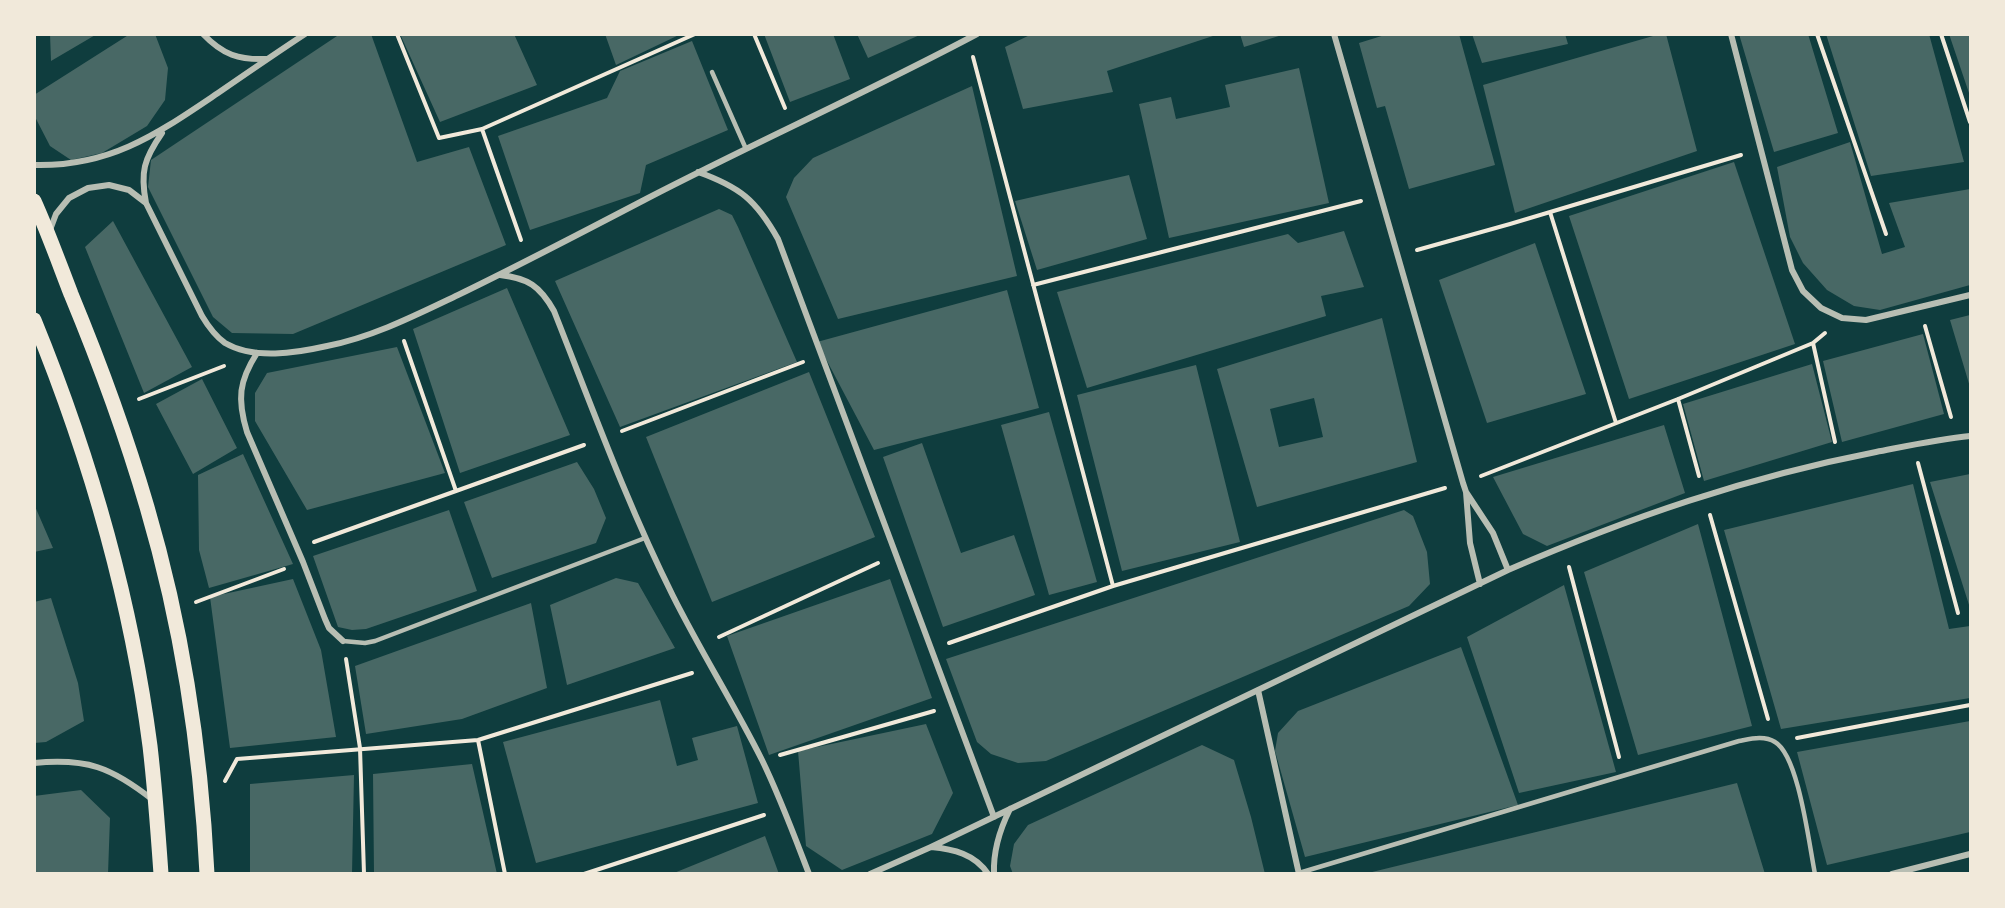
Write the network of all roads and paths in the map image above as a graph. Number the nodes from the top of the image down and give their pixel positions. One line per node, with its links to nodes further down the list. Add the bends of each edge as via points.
1 (203, 34): 12 (street, via 224,52 243,59)
2 (305, 34): 12 (street)
3 (397, 34): 16 (path, via 439,138)
4 (695, 34): 16 (path)
5 (754, 34): 15 (path)
6 (977, 34): 11 (street)
7 (1334, 34): 22 (street)
8 (1731, 34): 18 (street)
9 (1817, 34): 27 (path)
10 (1941, 34): 14 (path)
11 (969, 39): 15 (street); 31 (path)
12 (267, 59): 17 (street)
13 (712, 72): 19 (lane)
14 (1971, 122)
15 (793, 125): 19 (street)
16 (482, 129): 29 (path)
17 (164, 130): 20 (street, via 130,148 94,160); 24 (street, via 144,164 142,184)
18 (1761, 148): 25 (path); 34 (street, via 1792,270 1803,291 1821,308)
19 (746, 149): 21 (street)
20 (34, 165)
21 (698, 172): 29 (street); 39 (street, via 746,195 764,215 778,239)
22 (1380, 196): 28 (street); 31 (path)
23 (34, 201): 26 (main road)
24 (146, 203): 26 (street, via 129,190 109,185 88,188 69,198 56,214); 38 (street, via 211,330 224,342)
25 (1550, 212): 28 (path); 42 (path)
26 (49, 234): 41 (main road)
27 (1886, 234)
28 (1396, 256): 48 (street)
29 (528, 261): 30 (street)
30 (499, 275): 36 (street); 45 (street, via 516,276 546,296)
31 (1033, 285): 59 (path)
32 (1971, 295): 33 (street)
33 (1920, 308): 34 (street, via 1866,320); 44 (path)
34 (1842, 318): 37 (path)
35 (34, 320): 75 (main road, via 81,444 122,593 150,745)
36 (397, 324): 38 (street, via 329,346); 49 (path)
37 (1813, 343): 40 (path); 47 (path)
38 (257, 353): 41 (path); 54 (street, via 240,390 240,411)
39 (821, 355): 45 (path); 55 (street)
40 (1678, 399): 42 (path); 51 (path)
41 (116, 408): 60 (main road, via 147,509)
42 (1616, 423): 48 (path)
43 (1971, 436): 44 (street)
44 (1957, 437): 46 (street)
45 (604, 438): 49 (path); 52 (street)
46 (1914, 444): 47 (street); 61 (path)
47 (1839, 459): 51 (street)
48 (1463, 483): 50 (street); 59 (path)
49 (456, 490): 54 (path)
50 (1466, 492): 57 (street, via 1493,533); 58 (street, via 1470,543)
51 (1704, 495): 53 (street); 70 (path)
52 (645, 538): 62 (lane, via 375,641); 63 (street)
53 (1563, 546): 57 (street); 74 (path)
54 (297, 548): 56 (street)
55 (896, 555): 63 (path); 64 (street)
56 (303, 562): 60 (path); 62 (street, via 329,628)
57 (1508, 570): 58 (street)
58 (1480, 584): 66 (street)
59 (1113, 586): 64 (path)
60 (172, 611): 79 (main road, via 191,714)
61 (1958, 613)
62 (343, 641): 71 (path)
63 (699, 646): 65 (street)
64 (931, 650): 68 (street)
65 (710, 667): 69 (path); 72 (street)
66 (1258, 690): 77 (street); 91 (street)
67 (1971, 705): 70 (path)
68 (952, 706): 72 (path); 78 (street)
69 (478, 740): 71 (path); 85 (path)
70 (1775, 742): 74 (lane, via 1757,737); 92 (lane, via 1795,772)
71 (360, 748): 79 (path, via 237,759); 84 (path)
72 (762, 760): 76 (street)
73 (34, 763): 75 (street, via 63,760 97,766 129,781)
74 (1623, 775): 91 (lane)
75 (156, 802): 82 (main road)
76 (785, 809): 86 (path); 87 (street)
77 (1010, 809): 78 (street); 90 (street, via 996,846)
78 (994, 816): 80 (street)
79 (204, 818): 83 (main road)
80 (931, 847): 88 (street); 89 (street, via 969,856)
81 (1971, 854): 93 (street)
82 (161, 873)
83 (207, 873)
84 (364, 873)
85 (505, 873)
86 (584, 873)
87 (809, 873)
88 (870, 873)
89 (988, 873)
90 (994, 873)
91 (1299, 873)
92 (1815, 873)
93 (1892, 873)

